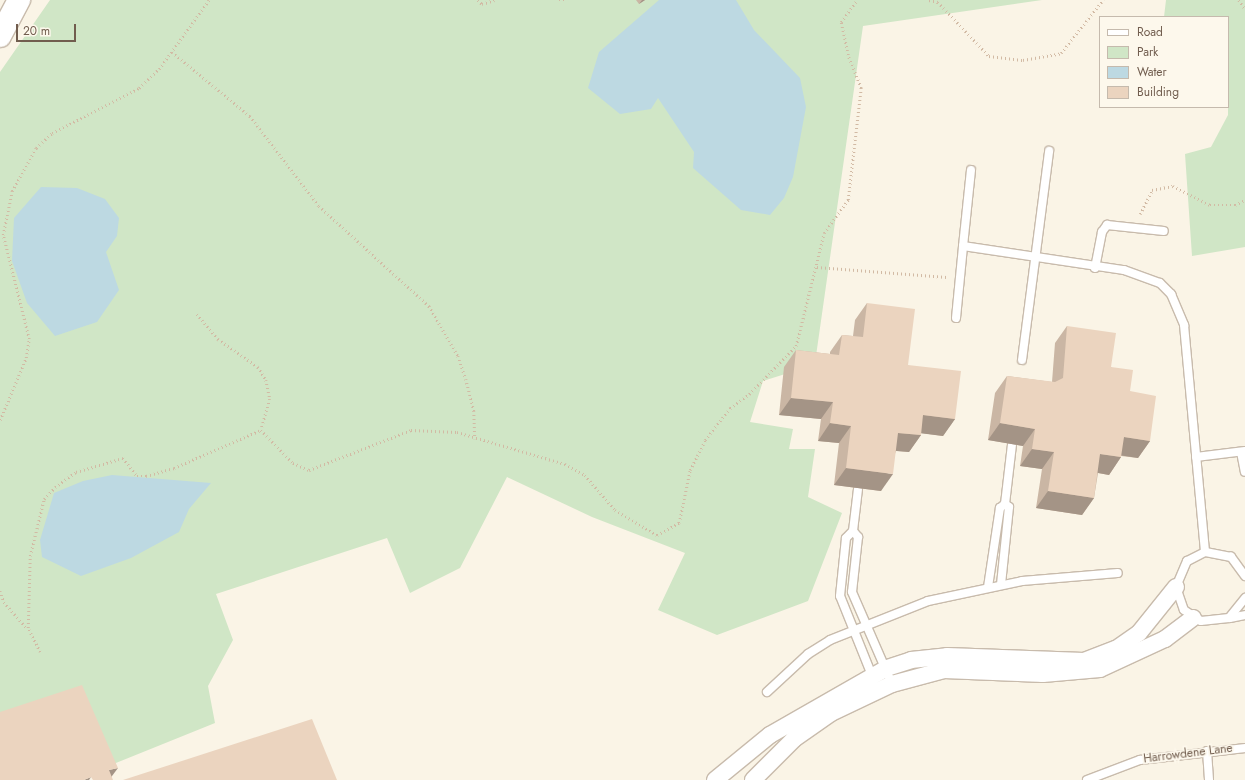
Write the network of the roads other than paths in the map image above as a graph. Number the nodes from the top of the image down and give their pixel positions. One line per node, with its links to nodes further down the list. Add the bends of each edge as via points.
1 (19, 0): 2 (main road)
2 (0, 36)
3 (1049, 151): 7 (lane)
4 (971, 170): 6 (lane)
5 (1164, 231): 8 (lane, via 1112,223 1104,227)
6 (963, 246): 7 (lane); 9 (lane)
7 (1034, 258): 8 (lane); 10 (lane)
8 (1095, 268): 13 (lane, via 1145,274 1160,283 1177,305 1184,325)
9 (956, 318)
10 (1022, 360)
11 (1012, 444): 16 (lane)
12 (1243, 451): 13 (lane); 14 (lane)
13 (1196, 457): 18 (lane)
14 (1245, 472)
15 (858, 489): 17 (lane)
16 (1005, 504): 24 (lane, via 1009,508); 25 (lane, via 1000,508)
17 (854, 531): 19 (lane, via 846,538); 20 (lane, via 858,537)
18 (1205, 552): 21 (lane, via 1223,554); 26 (lane, via 1187,561)
19 (843, 562): 20 (lane); 32 (lane, via 840,596)
20 (855, 563): 31 (lane, via 852,592)
21 (1241, 563): 23 (lane)
22 (1118, 573): 24 (lane)
23 (1245, 576)
24 (1000, 584): 25 (lane)
25 (988, 587): 31 (lane, via 928,601)
26 (1176, 587): 29 (lane, via 1178,599); 33 (street, via 1139,633 1116,649 1084,661 947,656 911,660)
27 (1245, 598): 30 (lane)
28 (1245, 616): 30 (lane)
29 (1193, 618): 30 (lane, via 1211,623); 34 (street, via 1165,639 1113,665 1090,672 944,670)
30 (1228, 618)
31 (867, 623): 32 (lane); 33 (lane)
32 (853, 628): 33 (lane); 36 (lane, via 808,654)
33 (879, 671): 34 (lane); 35 (lane); 39 (street, via 770,735)
34 (892, 684): 35 (street)
35 (877, 690): 40 (street, via 831,713 794,739)
36 (767, 692)
37 (1245, 748): 38 (lane, Harrowdene Lane)
38 (1207, 751): 41 (lane, Harrowdene Lane, via 1140,760); 42 (lane)
39 (715, 780)
40 (753, 780)
41 (1087, 780)
42 (1209, 780)

